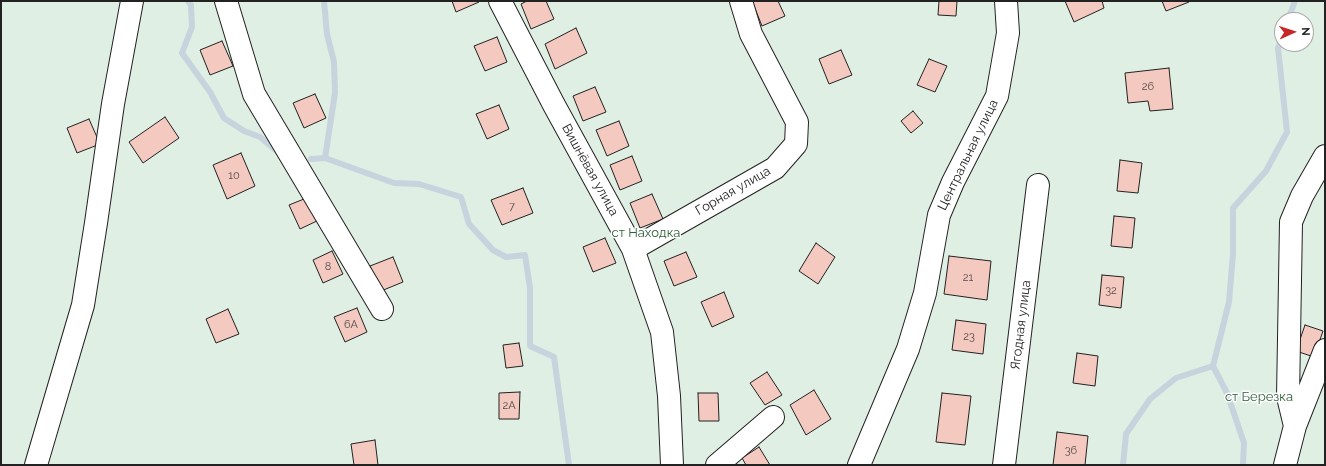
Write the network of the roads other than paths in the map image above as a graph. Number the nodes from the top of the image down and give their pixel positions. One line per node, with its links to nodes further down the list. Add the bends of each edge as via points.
1 (132, 1): 13 (street, via 113,104 83,305)
2 (226, 1): 9 (street, via 254,94)
3 (500, 1): 8 (street, Вишнёвая улица)
4 (741, 1): 8 (street, Горная улица, via 751,34 797,122 796,144 775,168)
5 (1006, 1): 16 (street, Центральная улица, via 1008,33 997,96 939,215 925,293 908,349)
6 (1325, 156): 12 (street, via 1302,196 1291,222 1288,397)
7 (1038, 185): 17 (street, Ягодная улица)
8 (633, 249): 14 (street, Вишнёвая улица, via 662,332 669,396)
9 (382, 309)
10 (1325, 350): 12 (street)
11 (773, 417): 15 (street)
12 (1294, 426): 18 (street)
13 (36, 465)
14 (672, 465)
15 (717, 465)
16 (859, 465)
17 (1004, 465)
18 (1285, 465)

